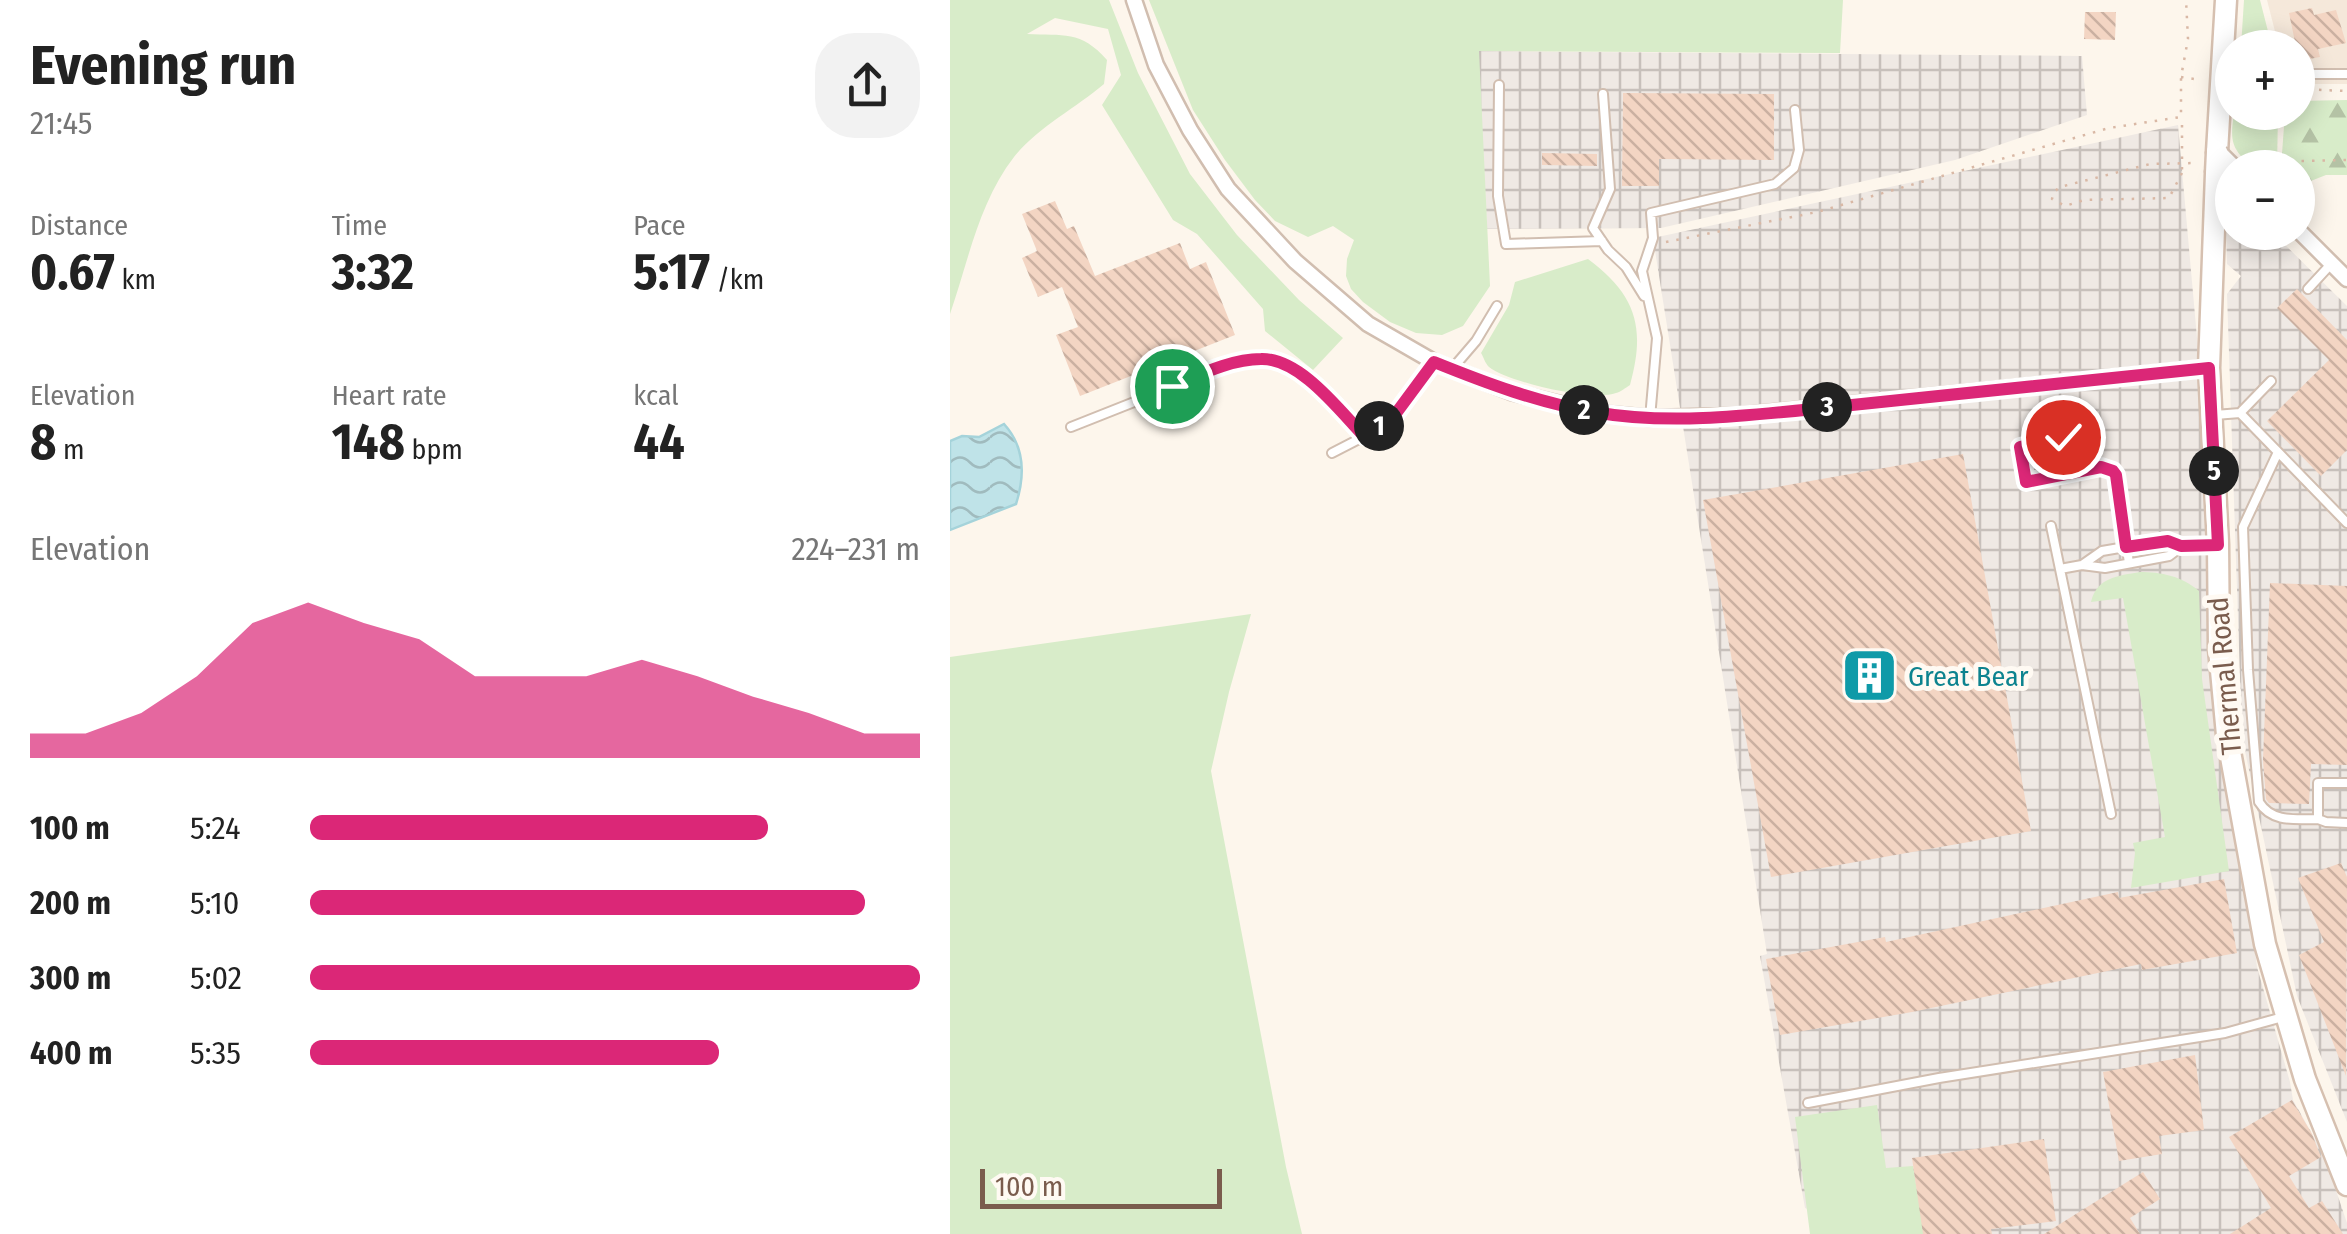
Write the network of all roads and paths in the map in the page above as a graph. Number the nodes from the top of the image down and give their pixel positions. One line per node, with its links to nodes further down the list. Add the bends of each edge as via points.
1 (1134, 0): 23 (street, via 1156,65 1228,190 1368,324)
2 (2186, 0): 11 (path)
3 (2226, 0): 12 (street, Thermal Road)
4 (2315, 74): 5 (lane)
5 (2347, 74)
6 (1499, 86): 14 (lane, via 1498,196 1506,244)
7 (2315, 89): 8 (path)
8 (2347, 91)
9 (1603, 94): 14 (lane, via 1610,189 1593,228)
10 (1795, 110): 15 (lane, via 1794,168 1775,184 1651,212)
11 (2181, 117): 13 (path, bridge, via 2182,173 2169,198 2068,206 2052,199 2060,187); 15 (path, via 2109,128 1816,212)
12 (2220, 150)
13 (2150, 164)
14 (1602, 241): 21 (lane)
15 (1650, 246): 21 (lane, via 1642,271)
16 (2315, 247): 18 (street)
17 (2216, 250): 24 (street, Thermal Road)
18 (2332, 264): 19 (street); 20 (lane)
19 (2347, 279)
20 (2308, 289)
21 (1649, 304): 29 (lane, via 1657,338)
22 (1497, 306): 25 (lane)
23 (1434, 362): 25 (street); 31 (lane, via 1394,416)
24 (2209, 368): 28 (street, Thermal Road); 29 (street, via 1736,416)
25 (1452, 369): 29 (street, via 1552,403)
26 (2272, 382): 27 (lane)
27 (2240, 413): 28 (lane); 34 (lane)
28 (2211, 416): 37 (street, Thermal Road)
29 (1650, 418)
30 (1071, 426): 31 (lane, via 1220,368 1264,358 1298,371)
31 (1364, 436): 33 (lane)
32 (2063, 437): 39 (lane, via 2020,447 2026,482 2101,467 2113,471)
33 (1332, 452)
34 (2278, 452): 35 (lane); 45 (lane, via 2243,526 2259,802 2284,820)
35 (2347, 523)
36 (2051, 526): 42 (lane)
37 (2218, 545): 38 (lane); 47 (street, Thermal Road, via 2227,735 2265,944)
38 (2181, 546): 39 (lane, via 2168,541); 40 (lane, via 2168,556)
39 (2126, 547): 40 (lane); 41 (lane)
40 (2130, 563): 41 (lane)
41 (2082, 565): 42 (lane)
42 (2060, 569): 44 (lane)
43 (2347, 783): 45 (lane, via 2318,782)
44 (2111, 814)
45 (2318, 819): 46 (lane)
46 (2347, 823)
47 (2287, 1016): 48 (lane, via 2225,1033); 49 (street, Thermal Road)
48 (1808, 1104)
49 (2347, 1185)

